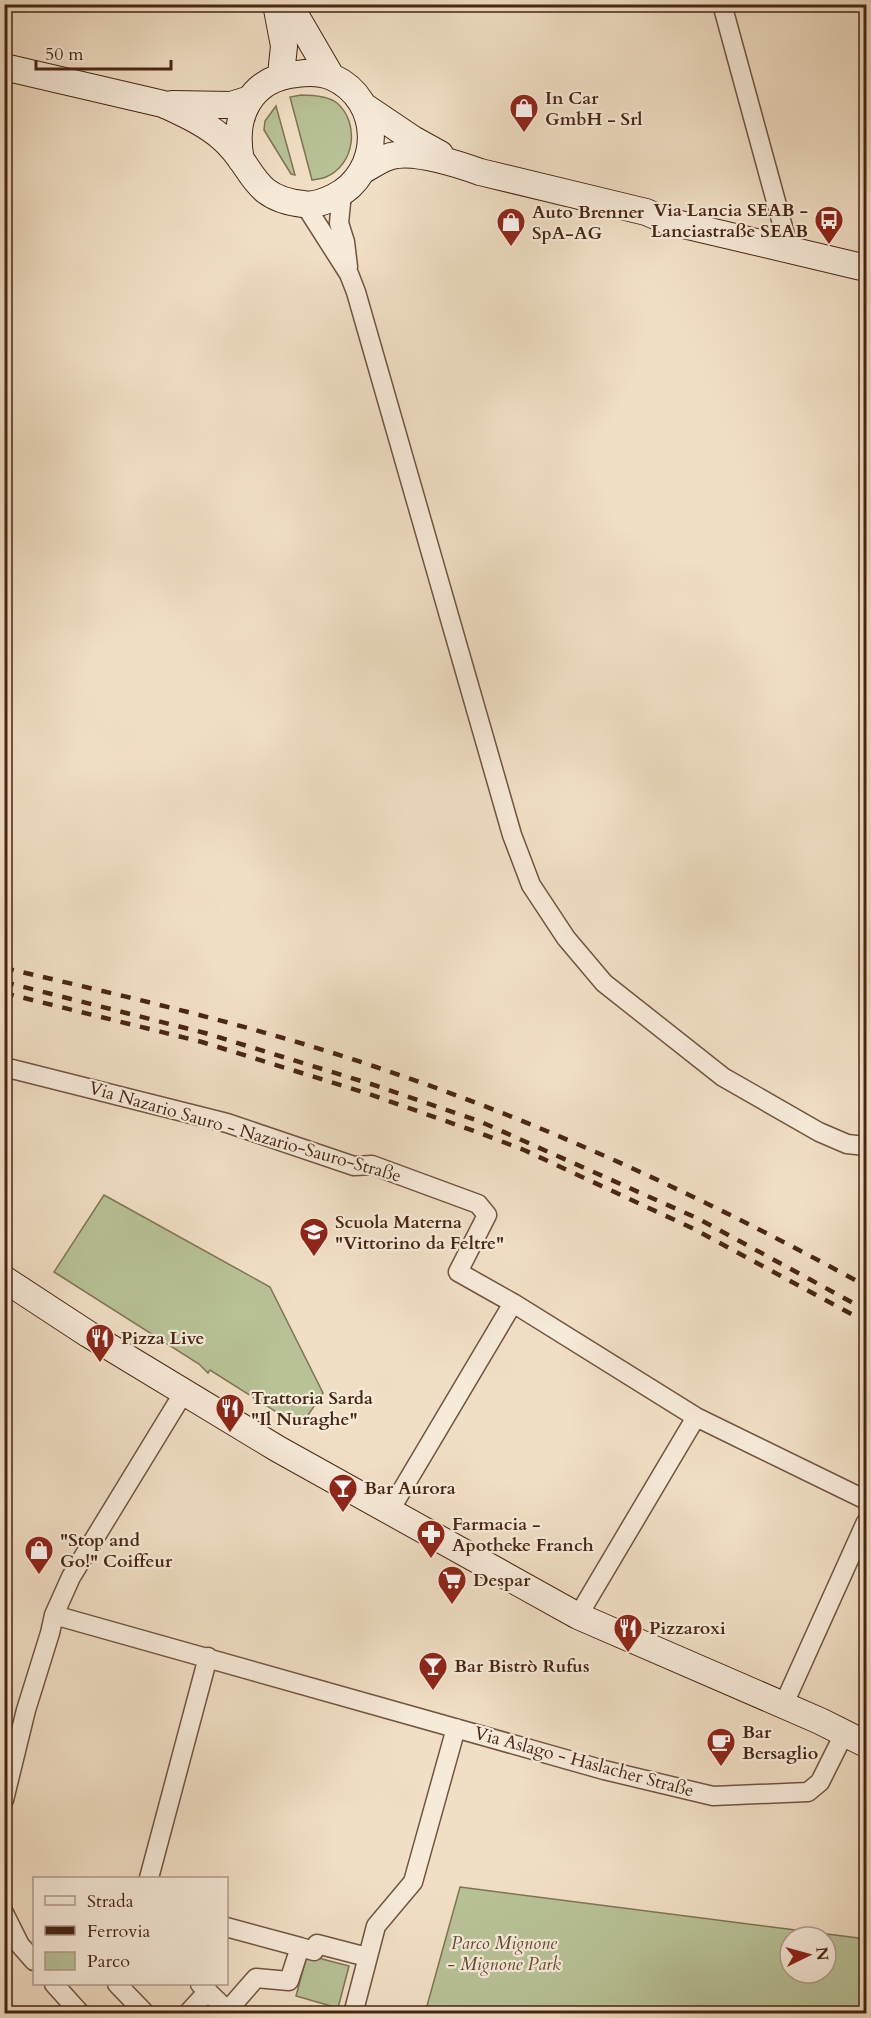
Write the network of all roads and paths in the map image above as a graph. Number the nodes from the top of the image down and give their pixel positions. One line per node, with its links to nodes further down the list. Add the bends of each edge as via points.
1 (276, 4): 5 (main road, via 284,46)
2 (289, 4): 6 (main road)
3 (722, 4): 15 (street)
4 (4, 67): 8 (main road)
5 (280, 75): 6 (main road, via 315,72); 7 (main road)
6 (331, 76): 9 (main road)
7 (250, 99): 8 (main road, via 231,105); 10 (main road, via 239,126)
8 (163, 104): 10 (main road, via 207,126)
9 (364, 106): 11 (main road); 12 (main road, via 371,143)
10 (241, 160): 14 (main road, via 259,187 278,199)
11 (454, 163): 12 (main road, via 396,155); 15 (main road)
12 (363, 171): 13 (main road)
13 (342, 193): 14 (main road, via 324,202); 17 (street, via 339,223)
14 (305, 205): 17 (street)
15 (789, 249): 16 (main road)
16 (867, 267)
17 (349, 274): 19 (street, via 508,825 531,885 566,938 604,983 723,1077 819,1132 847,1144)
18 (4, 1067): 21 (street, Via Nazario Sauro - Nazario-Sauro-Straße, via 227,1123 354,1166 372,1165 478,1204 487,1215 458,1272)
19 (867, 1146)
20 (4, 1279): 22 (main road)
21 (513, 1303): 23 (street, Via Nazario Sauro - Nazario-Sauro-Straße); 25 (street)
22 (184, 1392): 25 (main road); 27 (street, via 71,1577)
23 (696, 1417): 24 (street, Via Nazario Sauro - Nazario-Sauro-Straße); 28 (street)
24 (867, 1500)
25 (389, 1512): 28 (main road)
26 (867, 1522): 30 (street)
27 (54, 1615): 29 (street, Via Aslago - Haslacher Straße); 33 (street)
28 (578, 1616): 30 (main road)
29 (208, 1657): 31 (street, Via Aslago - Haslacher Straße); 34 (street)
30 (783, 1706): 32 (main road)
31 (456, 1728): 32 (street, Via Aslago - Haslacher Straße, via 713,1796 808,1792); 38 (street, Via Aslago - Haslacher Straße, via 413,1882 376,1926)
32 (855, 1739)
33 (4, 1800)
34 (149, 1877)
35 (4, 1913): 39 (street, via 20,1945)
36 (228, 1928): 37 (street)
37 (300, 1947): 38 (street, via 314,1951 317,1944); 43 (street, via 289,1981 256,1978)
38 (367, 1957): 47 (street)
39 (33, 1960)
40 (56, 1985): 44 (street)
41 (119, 1985): 45 (street)
42 (204, 1987): 43 (street); 46 (street)
43 (229, 2012)
44 (81, 2013)
45 (146, 2013)
46 (187, 2013)
47 (353, 2013)

